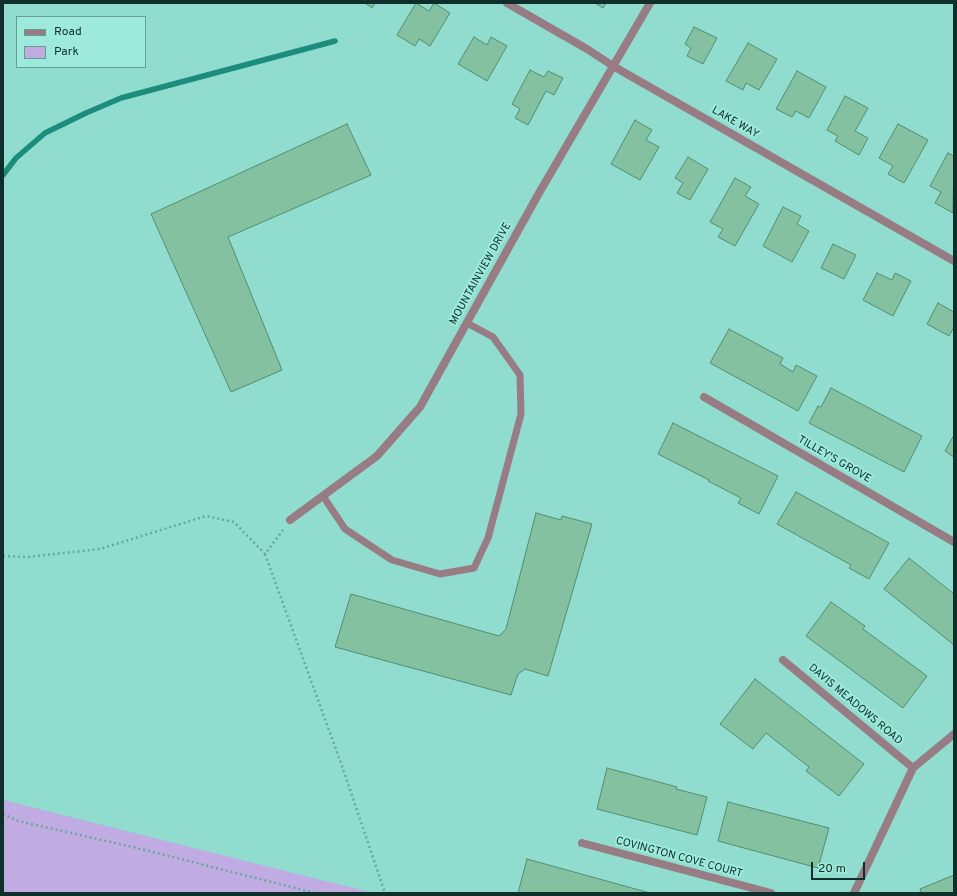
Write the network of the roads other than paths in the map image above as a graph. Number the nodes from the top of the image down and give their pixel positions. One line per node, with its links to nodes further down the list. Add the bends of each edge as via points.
1 (507, 3): 3 (street, LAKE WAY)
2 (650, 3): 3 (street, MOUNTAINVIEW DRIVE)
3 (613, 66): 4 (street, LAKE WAY); 5 (street, MOUNTAINVIEW DRIVE)
4 (954, 261)
5 (467, 323): 7 (street, MOUNTAINVIEW DRIVE, via 420,407 377,456); 7 (lane, via 493,337 520,375 521,406 488,538 474,568 440,574 392,560 345,529)
6 (704, 397): 9 (street, TILLEY'S GROVE)
7 (323, 496): 8 (street, MOUNTAINVIEW DRIVE)
8 (290, 520)
9 (954, 542)
10 (784, 660): 12 (street, DAVIS MEADOWS ROAD)
11 (954, 734): 12 (street)
12 (913, 768): 15 (street)
13 (582, 843): 14 (street, COVINGTON COVE COURT)
14 (771, 893)
15 (854, 893)

